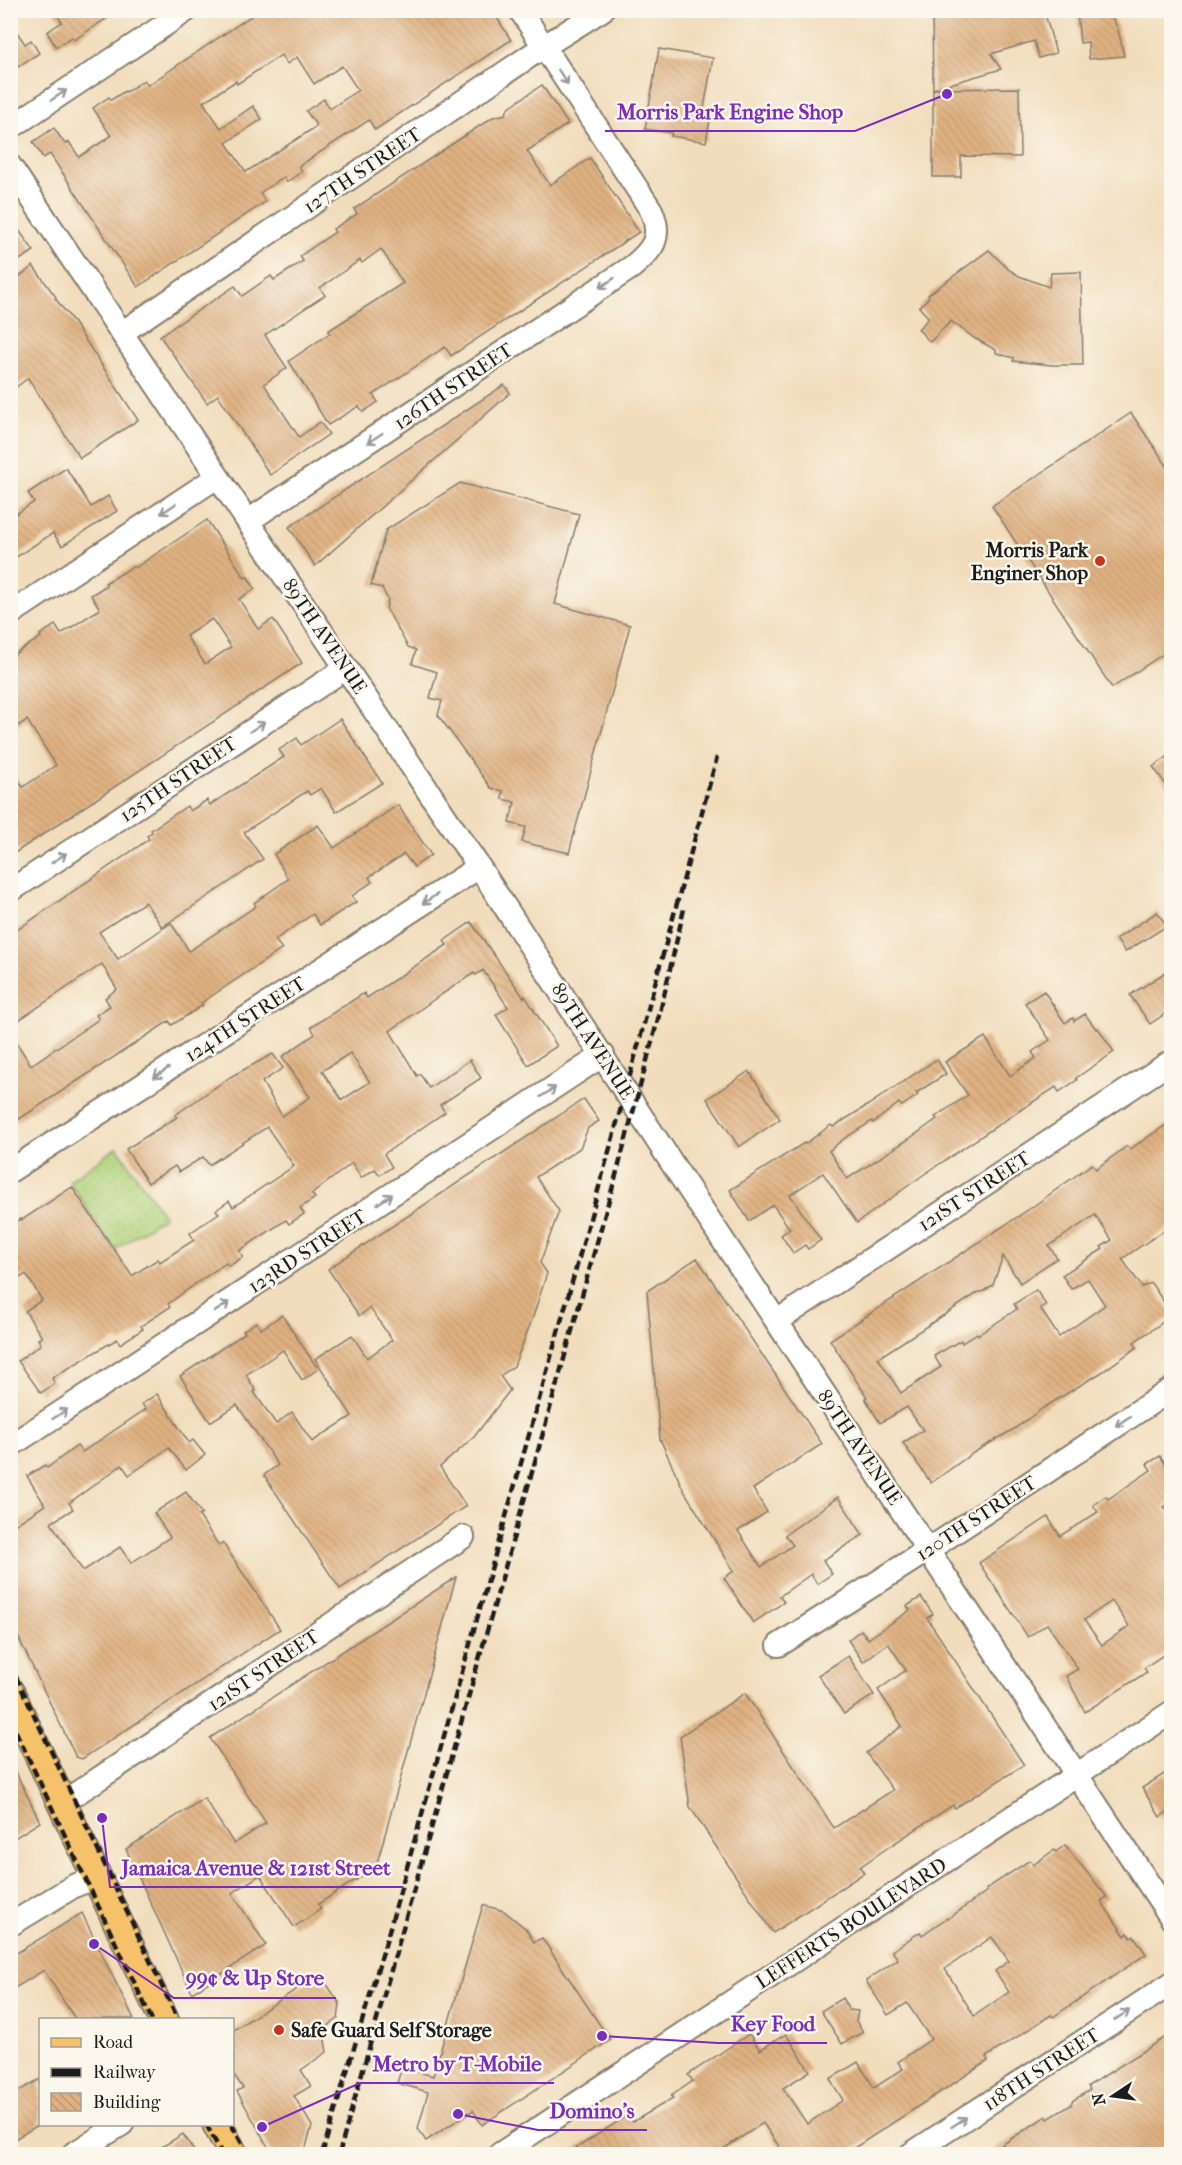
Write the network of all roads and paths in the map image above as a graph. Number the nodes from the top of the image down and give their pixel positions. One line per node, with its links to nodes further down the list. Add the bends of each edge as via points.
1 (188, 10): 5 (street, one-way to 1)
2 (520, 10): 4 (street)
3 (602, 10): 4 (street, 127TH STREET)
4 (543, 47): 7 (street, 127TH STREET); 9 (street, 126TH STREET, one-way to 9, via 651,210 656,230 653,247 632,267)
5 (10, 128)
6 (10, 166): 7 (street, 89TH AVENUE)
7 (123, 332): 8 (street, 89TH AVENUE)
8 (217, 477): 9 (street, 89TH AVENUE); 10 (street, one-way to 10)
9 (248, 521): 11 (street, 89TH AVENUE)
10 (10, 614)
11 (346, 668): 12 (street, 89TH AVENUE); 13 (street, 125TH STREET, one-way to 11)
12 (479, 867): 14 (street, 89TH AVENUE); 16 (street, 124TH STREET, one-way to 16)
13 (10, 891)
14 (603, 1055): 17 (street, 89TH AVENUE); 19 (street, 123RD STREET, one-way to 14)
15 (1172, 1061): 17 (street, 121ST STREET)
16 (10, 1171)
17 (777, 1321): 21 (street, 89TH AVENUE)
18 (1172, 1389): 21 (street, 120TH STREET, one-way to 21)
19 (10, 1446)
20 (463, 1537): 26 (street, 121ST STREET)
21 (928, 1550): 22 (street, 120TH STREET); 25 (street, 89TH AVENUE)
22 (779, 1645)
23 (10, 1693): 26 (main road)
24 (1172, 1712): 25 (street, LEFFERTS BOULEVARD)
25 (1076, 1775): 28 (street, 89TH AVENUE); 36 (street, LEFFERTS BOULEVARD)
26 (62, 1803): 27 (main road)
27 (97, 1877): 29 (street, via 74,1886); 31 (main road)
28 (1172, 1919)
29 (10, 1924)
30 (1172, 1983): 37 (street, 118TH STREET, one-way to 30)
31 (164, 2018)
32 (119, 2126): 34 (street)
33 (219, 2126): 35 (main road)
34 (73, 2154)
35 (233, 2154)
36 (500, 2154)
37 (910, 2154)

